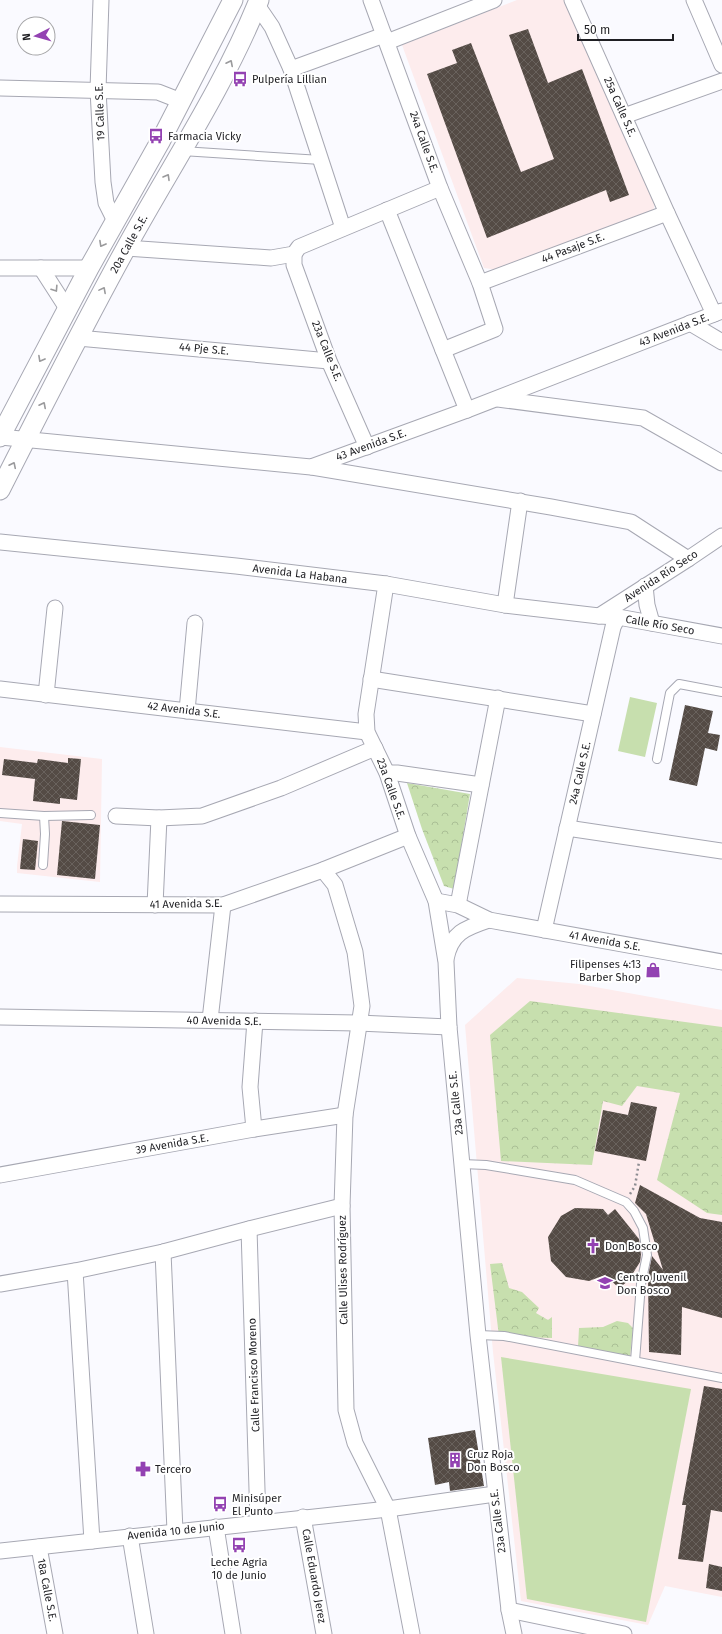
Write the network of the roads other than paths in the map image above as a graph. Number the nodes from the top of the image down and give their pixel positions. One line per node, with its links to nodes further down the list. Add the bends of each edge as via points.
1 (101, 0): 13 (street, 19 Calle S.E.)
2 (233, 0): 14 (street)
3 (371, 0): 8 (street, 24a Calle S.E.)
4 (572, 0): 15 (street, 25a Calle S.E.)
5 (694, 0): 9 (street)
6 (485, 2): 8 (street)
7 (258, 3): 10 (street); 16 (street, 20a Calle S.E., one-way to 7, via 231,62)
8 (385, 39): 10 (street); 18 (street, 24a Calle S.E.)
9 (722, 65)
10 (291, 69): 17 (street)
11 (722, 81): 15 (street)
12 (0, 88): 13 (street)
13 (98, 90): 14 (street, via 158,92); 21 (street, 19 Calle S.E., via 103,182 106,203)
14 (181, 101): 21 (street)
15 (624, 116): 20 (street, 25a Calle S.E.)
16 (182, 151): 17 (lane); 23 (street, 20a Calle S.E., one-way to 16)
17 (321, 160): 22 (street)
18 (440, 188): 19 (street); 28 (street, 24a Calle S.E.)
19 (387, 210): 22 (street); 34 (street)
20 (667, 213): 28 (street, 44 Pasaje S.E.); 30 (street, 25a Calle S.E.)
21 (115, 221): 27 (street, one-way to 27)
22 (344, 228): 24 (street, via 299,247)
23 (126, 248): 24 (street, via 271,258); 32 (street, 20a Calle S.E., one-way to 23)
24 (294, 254): 35 (street, 23a Calle S.E., via 294,265)
25 (0, 268): 26 (street)
26 (41, 268): 27 (street); 29 (street, one-way to 29)
27 (89, 268): 29 (street)
28 (480, 283): 34 (street, 24a Calle S.E., via 495,329)
29 (68, 310): 38 (street, one-way to 38)
30 (718, 312): 31 (street, 43 Avenida S.E.)
31 (690, 323): 33 (street); 36 (street, 43 Avenida S.E.)
32 (78, 338): 35 (street, 44 Pje S.E.); 39 (street, 20a Calle S.E., one-way to 32)
33 (722, 342)
34 (443, 350): 37 (street)
35 (330, 361): 40 (street, 23a Calle S.E.)
36 (495, 399): 37 (street, 43 Avenida S.E.); 41 (street, via 643,418)
37 (467, 410): 40 (street, 43 Avenida S.E.)
38 (0, 437): 39 (street, 43 Avenida S.E.)
39 (25, 440): 42 (street, 43 Avenida S.E.); 43 (street, 20a Calle S.E., one-way to 39)
40 (367, 447): 42 (street, 43 Avenida S.E.)
41 (722, 464)
42 (311, 467): 44 (street)
43 (0, 490)
44 (520, 501): 47 (street, via 631,522); 50 (street)
45 (722, 536): 47 (street, Avenida Río Seco)
46 (0, 542): 48 (street, Avenida La Habana)
47 (688, 559): 49 (street, Avenida Río Seco)
48 (386, 584): 50 (street, Avenida La Habana); 57 (street, 23a Calle S.E.)
49 (645, 586): 52 (street, Avenida Río Seco); 55 (street)
50 (505, 605): 52 (street, Avenida La Habana)
51 (55, 608): 60 (street)
52 (599, 616): 53 (street, Calle Río Seco)
53 (618, 617): 55 (street, Calle Río Seco); 63 (street, 24a Calle S.E., via 613,627)
54 (195, 623): 62 (street)
55 (652, 623): 56 (street, Calle Río Seco)
56 (722, 636)
57 (370, 679): 61 (street); 64 (street, 23a Calle S.E., via 366,714)
58 (0, 689): 60 (street, 42 Avenida S.E.)
59 (722, 692): 66 (lane, via 679,684 670,693)
60 (46, 695): 62 (street, 42 Avenida S.E.)
61 (498, 698): 63 (street); 68 (street)
62 (187, 711): 64 (street, 42 Avenida S.E.)
63 (593, 714): 74 (street, 24a Calle S.E.)
64 (367, 732): 65 (street, 23a Calle S.E.)
65 (375, 748): 67 (street, 23a Calle S.E.); 73 (street, via 281,788 202,816)
66 (657, 759)
67 (387, 773): 68 (street); 75 (street, 23a Calle S.E.)
68 (481, 785): 83 (street)
69 (0, 813): 71 (lane)
70 (91, 815): 71 (lane)
71 (44, 816): 77 (lane)
72 (116, 816): 73 (street)
73 (159, 818): 81 (street)
74 (567, 828): 76 (street); 85 (street, 24a Calle S.E.)
75 (408, 836): 78 (street, 41 Avenida S.E.); 79 (street, 23a Calle S.E.)
76 (722, 851)
77 (43, 866)
78 (323, 870): 82 (street, 41 Avenida S.E.); 91 (street, Calle Ulises Rodríguez, via 335,885 355,952 362,1006)
79 (436, 901): 83 (street, 41 Avenida S.E.); 86 (street, 23a Calle S.E.)
80 (0, 904): 81 (street, 41 Avenida S.E.)
81 (155, 905): 82 (street, 41 Avenida S.E.)
82 (223, 905): 89 (street)
83 (458, 905): 84 (street, 41 Avenida S.E.)
84 (489, 920): 85 (street, 41 Avenida S.E.); 86 (street, 41 Avenida S.E., via 467,927 456,936 448,948)
85 (544, 930): 87 (street, 41 Avenida S.E.)
86 (446, 962): 92 (street, 23a Calle S.E.)
87 (722, 962)
88 (0, 1017): 89 (street, 40 Avenida S.E.)
89 (210, 1020): 90 (street, 40 Avenida S.E.)
90 (255, 1021): 91 (street, 40 Avenida S.E.); 94 (street, via 250,1087)
91 (358, 1022): 92 (street, 40 Avenida S.E.); 93 (street, Calle Ulises Rodríguez)
92 (449, 1027): 95 (street, 23a Calle S.E.)
93 (345, 1115): 94 (street, 39 Avenida S.E.); 97 (street, Calle Ulises Rodríguez)
94 (254, 1129): 96 (street, 39 Avenida S.E.)
95 (462, 1164): 102 (street, 23a Calle S.E.); 103 (lane, via 486,1165 575,1180 626,1202 634,1211 643,1228 647,1255 641,1284)
96 (0, 1175)
97 (342, 1206): 98 (street); 106 (street, Calle Ulises Rodríguez, via 346,1410 355,1443)
98 (249, 1229): 99 (street); 108 (street, Calle Francisco Moreno)
99 (163, 1252): 100 (street); 110 (street)
100 (75, 1270): 101 (street); 112 (street)
101 (0, 1284)
102 (478, 1335): 103 (lane, via 504,1336); 105 (street, 23a Calle S.E.)
103 (635, 1361): 104 (lane)
104 (722, 1378)
105 (495, 1494): 106 (street, Avenida 10 de Junio); 115 (street, 23a Calle S.E.)
106 (388, 1509): 107 (street, Avenida 10 de Junio); 120 (street, Calle Ulises Rodríguez)
107 (304, 1517): 108 (street, Avenida 10 de Junio); 119 (street, Calle Eduardo Jerez)
108 (258, 1522): 109 (street, Avenida 10 de Junio)
109 (216, 1527): 110 (street, Avenida 10 de Junio); 118 (street)
110 (175, 1532): 111 (street, Avenida 10 de Junio)
111 (130, 1536): 112 (street, Avenida 10 de Junio); 117 (street)
112 (92, 1541): 113 (street, Avenida 10 de Junio)
113 (39, 1547): 114 (street, Avenida 10 de Junio); 116 (street, 18a Calle S.E.)
114 (0, 1551)
115 (509, 1610): 121 (street, 23a Calle S.E.); 122 (street)
116 (55, 1634)
117 (146, 1634)
118 (233, 1634)
119 (324, 1634)
120 (412, 1634)
121 (514, 1634)
122 (624, 1634)

